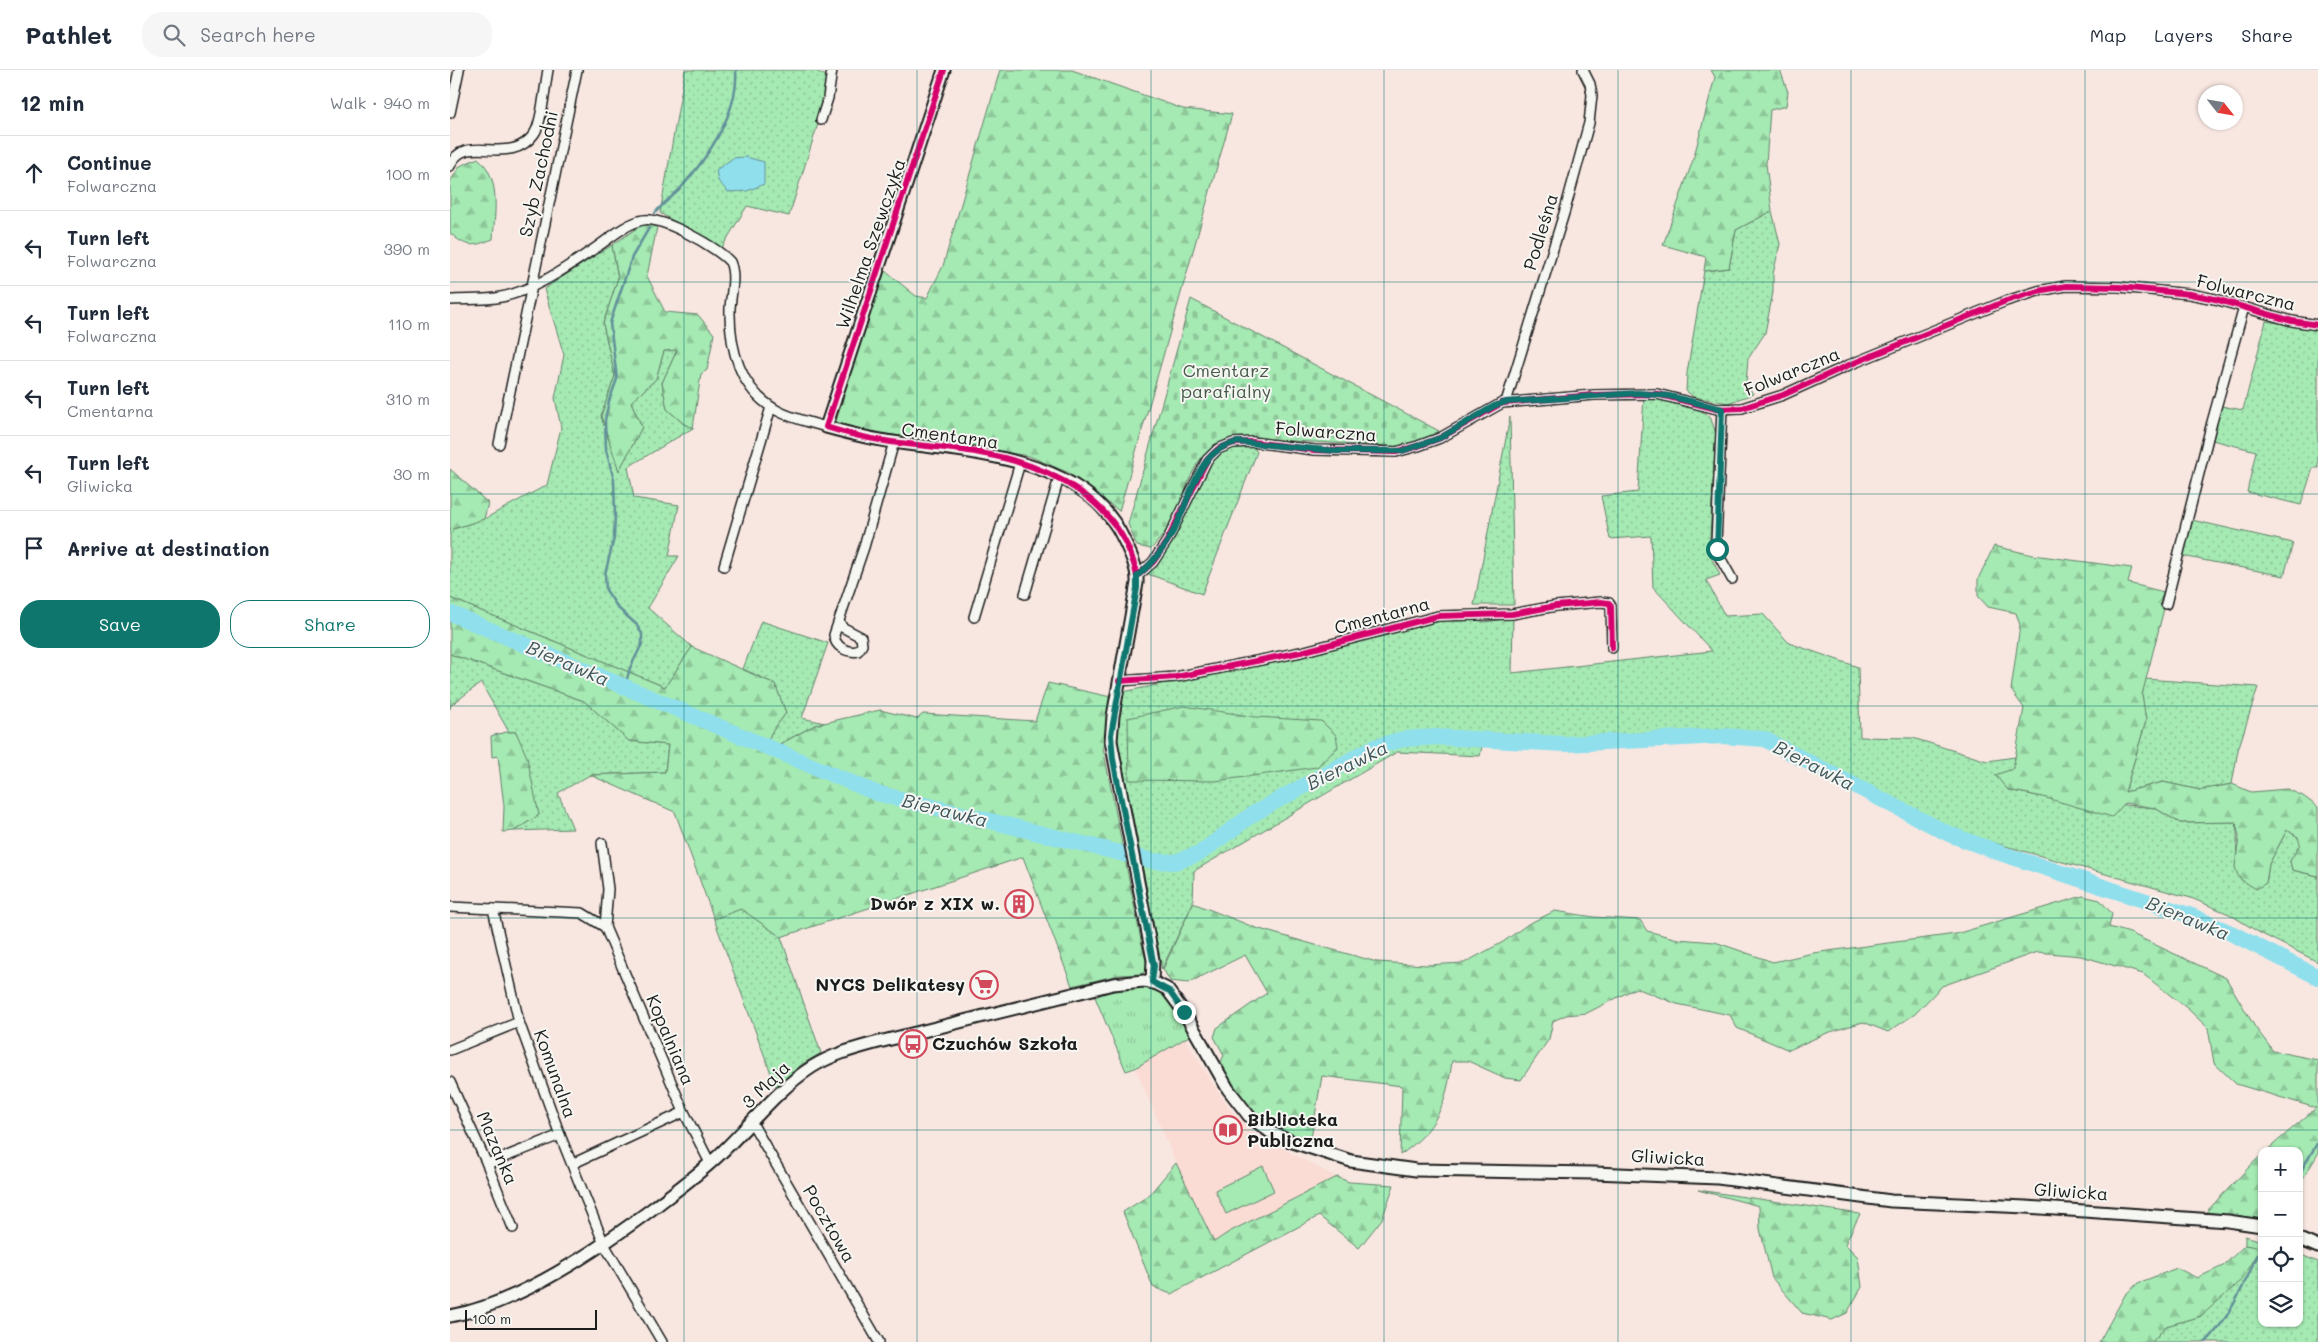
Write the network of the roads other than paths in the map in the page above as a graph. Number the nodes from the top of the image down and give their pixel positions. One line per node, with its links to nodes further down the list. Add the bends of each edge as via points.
1 (459, 70): 7 (street)
2 (548, 70): 9 (street, Szyb Zachodni, via 537,129 530,139 507,151 464,150 457,154)
3 (578, 70): 10 (street, Szyb Zachodni)
4 (832, 70): 8 (street)
5 (944, 70): 17 (main road, Wilhelma Szewczyka)
6 (1582, 70): 14 (street, Podleśna, via 1591,89 1591,114 1563,218)
7 (450, 113)
8 (821, 120)
9 (450, 166)
10 (533, 285): 11 (street, via 495,298); 15 (street, Cmentarna, via 562,270 631,224 646,219 676,228 721,254 732,265 730,321 735,357 751,388); 19 (street, Szyb Zachodni)
11 (450, 300)
12 (2244, 307): 13 (street, Folwarczna); 16 (street, Folwarczna, via 2203,296 2144,289 2051,288 1993,306 1766,401 1742,408); 26 (street, Folwarczna)
13 (2318, 325)
14 (1506, 402): 16 (street, Folwarczna, via 1638,393 1669,396); 23 (street, Folwarczna, via 1440,438 1402,451 1329,451 1245,442 1223,446 1204,464 1164,546 1153,562)
15 (771, 407): 17 (street, Cmentarna); 22 (street)
16 (1722, 409): 24 (street, via 1716,543 1718,554)
17 (826, 427): 18 (main road, Cmentarna)
18 (894, 442): 20 (main road, Cmentarna, via 981,453); 28 (street, Cmentarna)
19 (499, 444)
20 (1020, 463): 21 (main road, Cmentarna); 27 (street, Cmentarna)
21 (1060, 478): 23 (main road, Cmentarna, via 1091,498 1108,515 1123,537); 25 (street)
22 (724, 566)
23 (1137, 576): 30 (main road, Cmentarna)
24 (1732, 579)
25 (1025, 594)
26 (2166, 604)
27 (974, 617)
28 (839, 621)
29 (1612, 648): 30 (street, Cmentarna, via 1611,606 1601,602 1512,614 1438,616 1301,652 1176,678)
30 (1119, 681): 35 (main road, Cmentarna, via 1111,741 1154,966)
31 (602, 842): 34 (street, Kopalniana, via 608,889)
32 (450, 907): 33 (street)
33 (493, 909): 34 (street, via 582,914); 36 (street, Komunalna)
34 (605, 927): 39 (street, Kopalniana)
35 (1152, 982): 40 (main road, 3 Maja, via 1113,984 843,1052 801,1075); 45 (main road, Gliwicka, via 1164,987 1176,999 1228,1089 1249,1116 1287,1140 1351,1162 1416,1170 1709,1178 1897,1201 2228,1220)
36 (519, 1022): 37 (street); 41 (street, Komunalna)
37 (450, 1050)
38 (450, 1082): 43 (street, Mazanka)
39 (684, 1112): 42 (street, Kopalniana); 44 (street)
40 (752, 1123): 42 (main road, 3 Maja); 52 (street, Pocztowa)
41 (560, 1135): 43 (street); 44 (street, Komunalna)
42 (710, 1163): 48 (main road, 3 Maja)
43 (487, 1164): 46 (street, Mazanka)
44 (572, 1164): 48 (street, Komunalna)
45 (2258, 1225)
46 (513, 1228)
47 (2303, 1241): 49 (main road)
48 (604, 1244): 50 (main road, 3 Maja, via 503,1299); 51 (street, Komunalna)
49 (2318, 1247)
50 (450, 1316)
51 (662, 1342)
52 (879, 1342)

